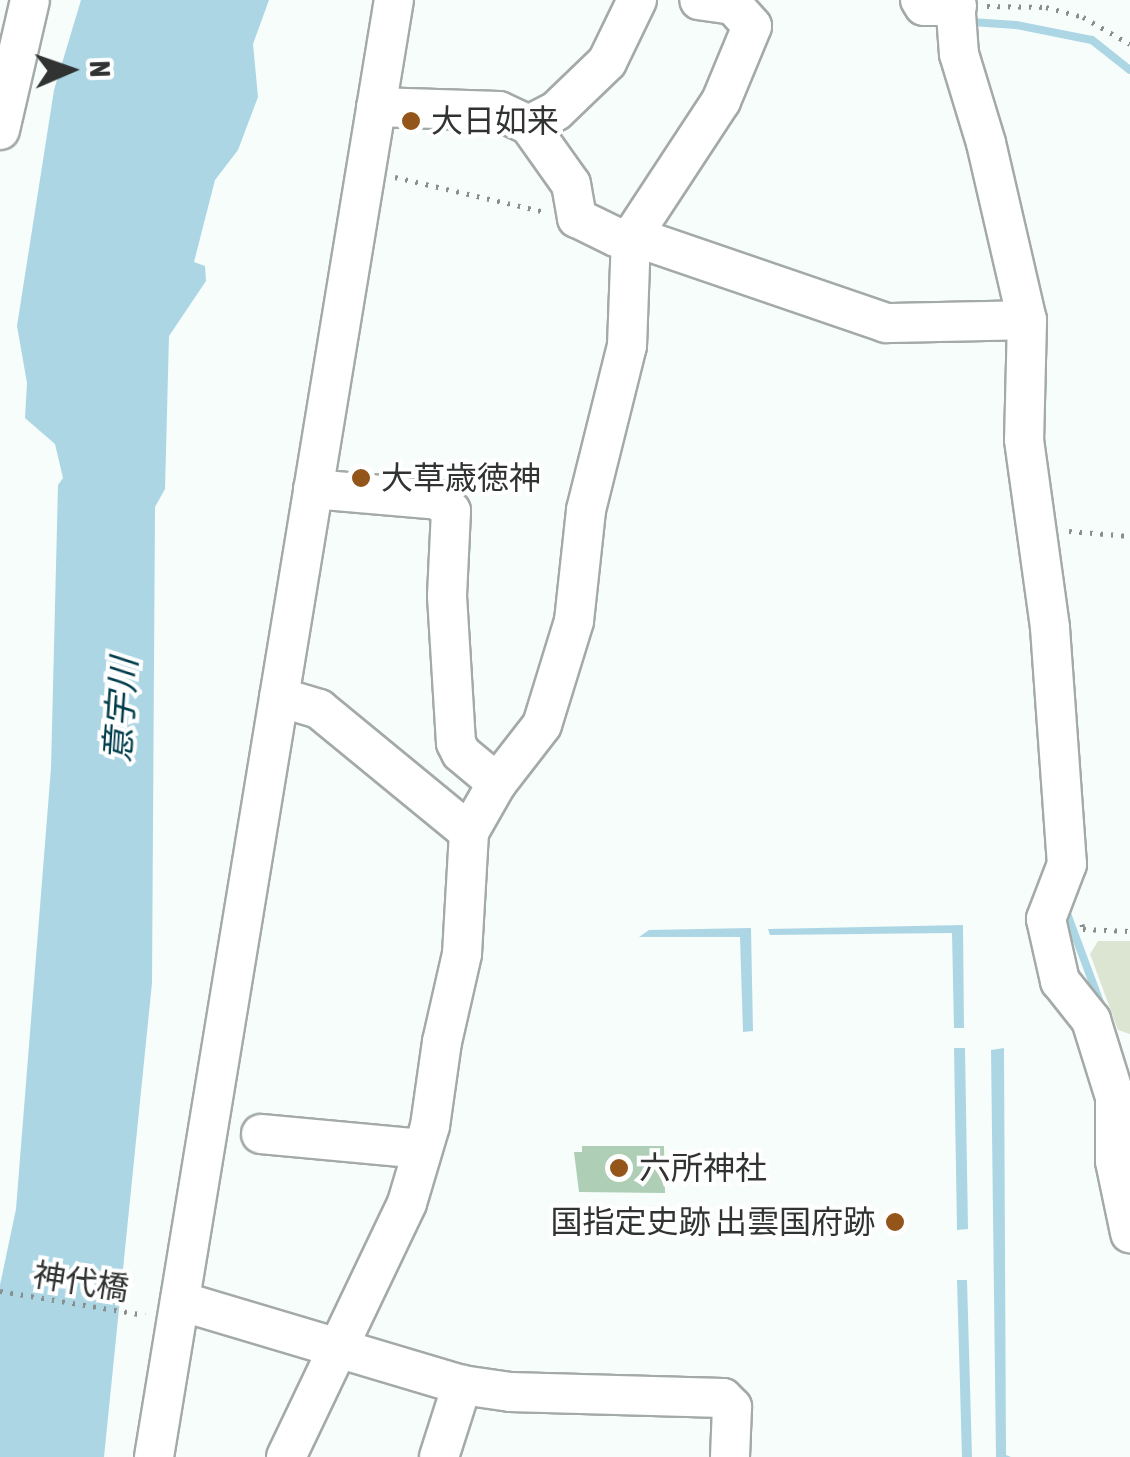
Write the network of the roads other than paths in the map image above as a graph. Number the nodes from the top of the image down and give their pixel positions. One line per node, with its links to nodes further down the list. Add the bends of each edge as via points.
1 (30, 0): 9 (street)
2 (394, 0): 7 (street)
3 (636, 0): 8 (street, via 607,62 556,112)
4 (920, 0): 6 (street, via 924,6)
5 (722, 2): 10 (street, via 752,26 721,101)
6 (956, 3): 11 (street, via 959,54)
7 (376, 106): 8 (street, via 499,111); 12 (street)
8 (529, 125): 10 (street, via 572,184 577,218 616,238)
9 (0, 130)
10 (631, 238): 11 (street, via 886,323); 14 (street, via 627,346 586,510 574,621 542,725)
11 (1027, 320): 18 (street, via 1024,440 1050,628 1067,864 1046,918 1060,981 1090,1020 1115,1097 1116,1161)
12 (313, 489): 13 (street); 14 (street, via 438,500 451,511 456,744)
13 (279, 697): 15 (street, via 319,709); 19 (street)
14 (497, 783): 15 (street)
15 (468, 832): 17 (street, via 462,954)
16 (261, 1134): 17 (street)
17 (422, 1149): 20 (street, via 407,1203)
18 (1130, 1233)
19 (168, 1309): 20 (street); 22 (street)
20 (337, 1348): 21 (street); 23 (street)
21 (462, 1385): 24 (street); 25 (street, via 724,1398 732,1407)
22 (154, 1457)
23 (286, 1457)
24 (439, 1457)
25 (730, 1457)

